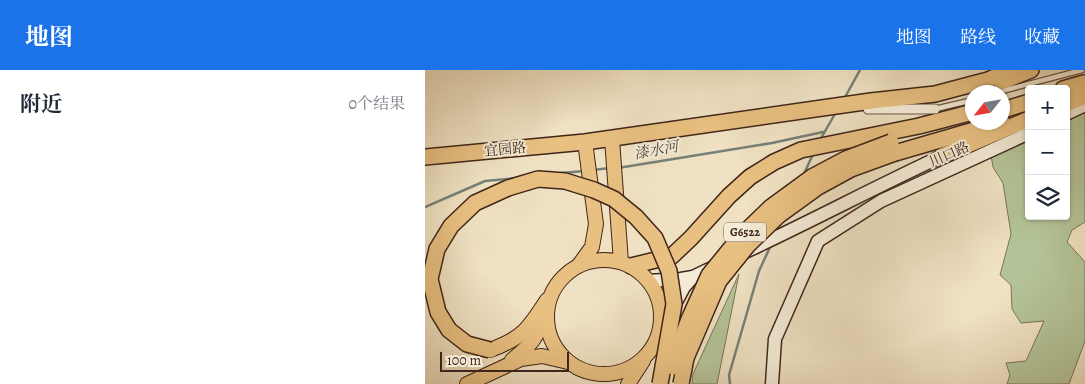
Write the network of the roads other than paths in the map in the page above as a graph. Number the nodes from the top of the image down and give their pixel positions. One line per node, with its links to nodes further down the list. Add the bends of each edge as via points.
1 (1010, 70): 22 (highway, via 988,80 935,94)
2 (1031, 70): 12 (highway, via 950,97)
3 (1084, 86): 4 (highway); 5 (lane); 7 (highway)
4 (1070, 88)
5 (1010, 91)
6 (1025, 99): 9 (highway)
7 (1070, 99)
8 (965, 102): 14 (lane)
9 (1010, 102)
10 (1025, 103): 13 (highway)
11 (1085, 105): 15 (main road)
12 (869, 108): 14 (street); 22 (highway)
13 (1010, 108)
14 (935, 109)
15 (1070, 112)
16 (965, 114): 31 (highway, via 801,150 750,177 672,256)
17 (1025, 115): 18 (highway, G6522)
18 (1010, 120)
19 (1025, 121): 27 (highway)
20 (965, 122): 26 (highway, G6522)
21 (968, 130): 26 (highway, G6522)
22 (649, 135): 24 (highway, 宜园路)
23 (1025, 135): 29 (main road, 川口路)
24 (612, 138): 25 (highway, 宜园路); 31 (main road, via 619,229)
25 (585, 142): 28 (highway, 宜园路); 32 (main road, via 595,224 592,247)
26 (893, 148): 47 (highway, G6522, bridge, via 846,159 812,177 771,207 740,237 709,275 676,354); 48 (highway, G6522, bridge, via 818,187 778,216 749,245 719,281 686,358)
27 (942, 156): 30 (main road)
28 (425, 157)
29 (881, 201): 30 (main road); 49 (main road, via 818,241 775,339)
30 (843, 204): 33 (main road)
31 (626, 264): 32 (main road, via 593,260); 34 (main road)
32 (579, 265): 35 (main road)
33 (693, 277): 34 (main road); 37 (main road, via 684,287)
34 (649, 281): 37 (main road, via 660,307)
35 (556, 284): 36 (main road); 38 (main road, via 530,327 508,343)
36 (547, 308): 40 (main road, via 550,338); 41 (main road, via 530,346)
37 (658, 336): 39 (main road)
38 (490, 350): 46 (highway, bridge, via 467,344 449,330 437,312 430,278 437,249 451,226 475,203 538,179 565,181 614,199 655,238 669,271 674,304)
39 (646, 356): 42 (main road, via 619,372); 45 (main road)
40 (568, 362): 41 (main road, via 542,356 521,359); 42 (main road)
41 (500, 368): 43 (main road)
42 (586, 372): 44 (main road)
43 (467, 384)
44 (597, 384)
45 (628, 384)
46 (660, 384)
47 (671, 384)
48 (681, 384)
49 (771, 384)

